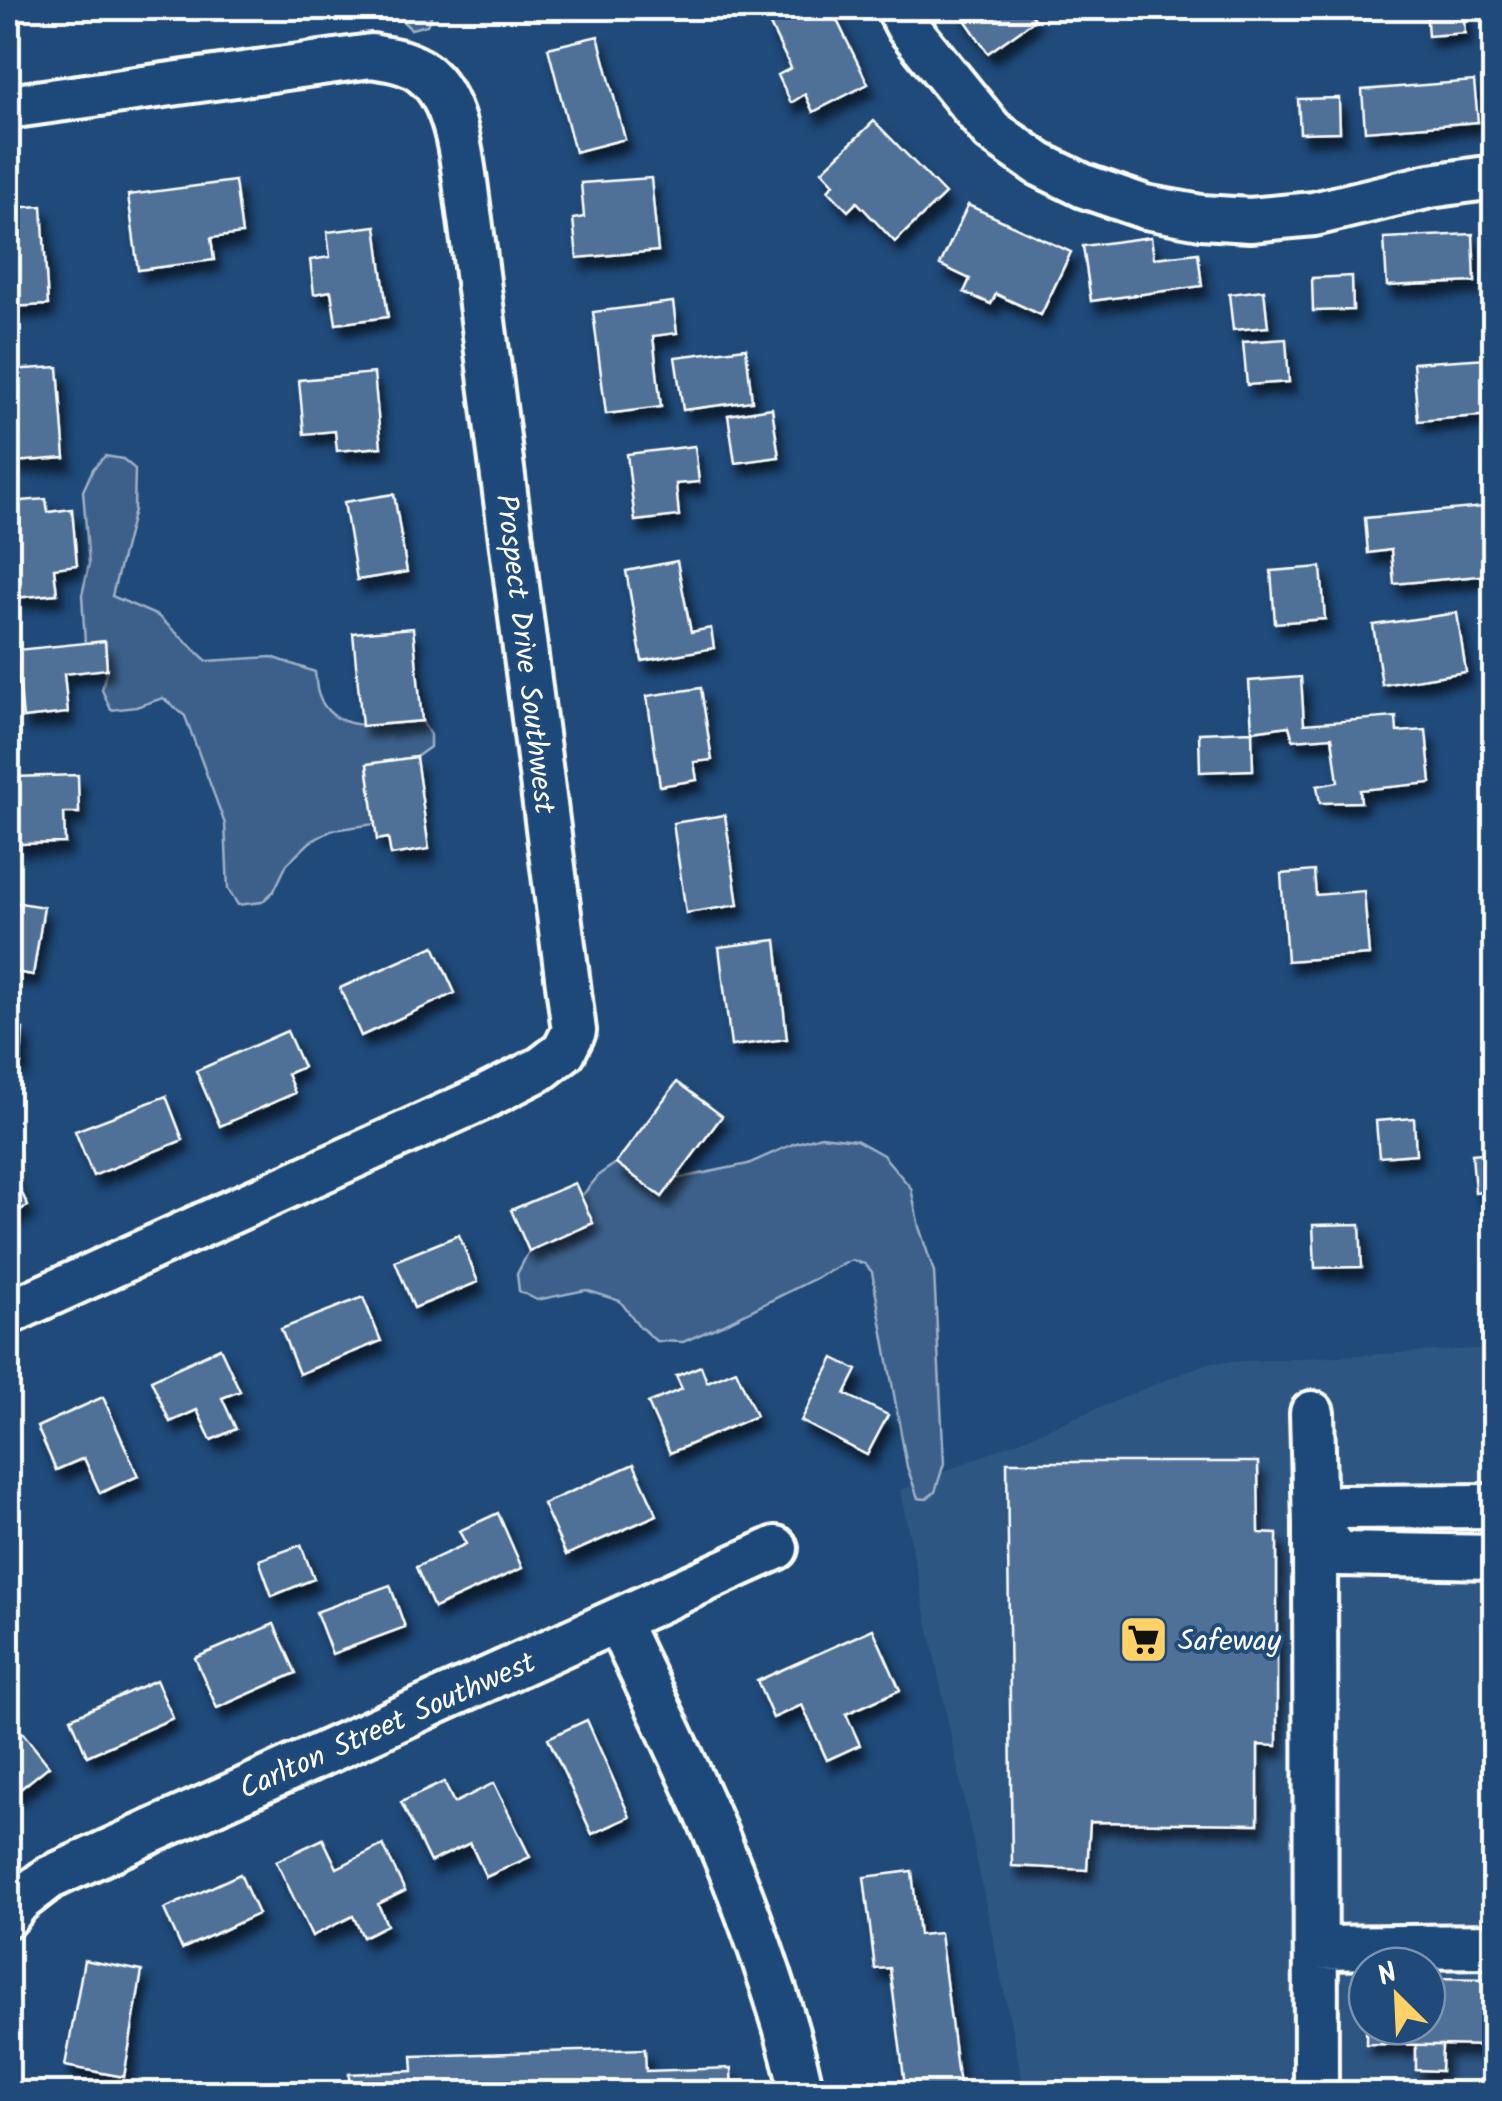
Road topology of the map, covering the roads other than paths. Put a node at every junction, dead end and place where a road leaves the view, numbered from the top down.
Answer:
1 (898, 8) edge
2 (8, 107) edge
3 (1494, 176) edge
4 (8, 1313) edge
5 (1312, 1413) dead end
6 (1494, 1506) edge
7 (1315, 1524) junction
8 (776, 1548) dead end
9 (1494, 1557) edge
10 (617, 1621) junction
11 (8, 1915) edge
12 (1494, 1946) edge
13 (1316, 1948) junction
14 (802, 2094) edge
15 (1316, 2094) edge

1 - 3 street
2 - 4 street, Prospect Drive Southwest
5 - 7 street
6 - 7 street
7 - 9 street
7 - 13 street
8 - 10 street, Carlton Street Southwest
10 - 11 street, Carlton Street Southwest
10 - 14 street
12 - 13 street
13 - 15 street

